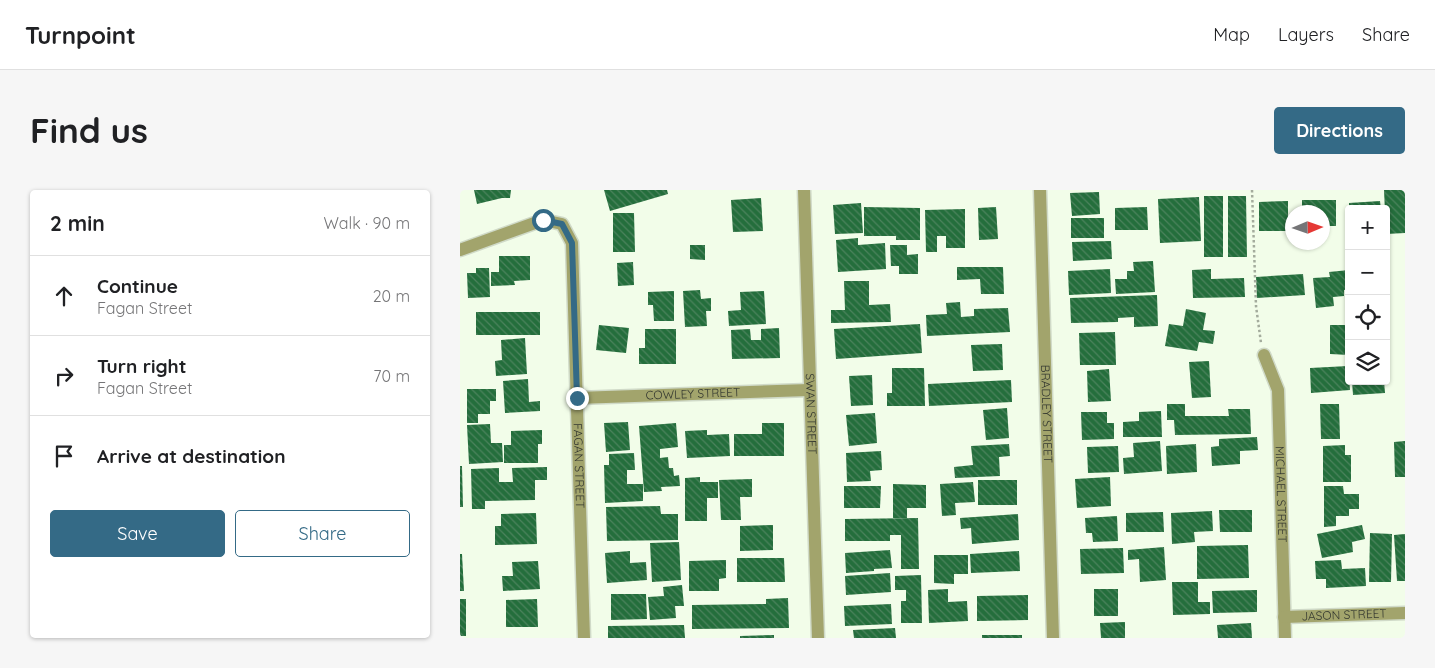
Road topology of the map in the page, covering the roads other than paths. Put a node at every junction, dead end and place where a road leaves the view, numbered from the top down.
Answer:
1 (804, 190) edge
2 (1040, 190) edge
3 (460, 250) edge
4 (1264, 354) road end
5 (809, 390) junction
6 (577, 398) junction
7 (1405, 613) edge
8 (1284, 616) junction
9 (584, 638) edge
10 (818, 638) edge
11 (1053, 638) edge
12 (1285, 638) edge

1 - 5 street, SWAN STREET
2 - 11 street, BRADLEY STREET
3 - 6 street, FAGAN STREET
4 - 8 street, MICHAEL STREET
5 - 6 street, COWLEY STREET
5 - 10 street, SWAN STREET
6 - 9 street, FAGAN STREET
7 - 8 street, JASON STREET
8 - 12 street, MICHAEL STREET

